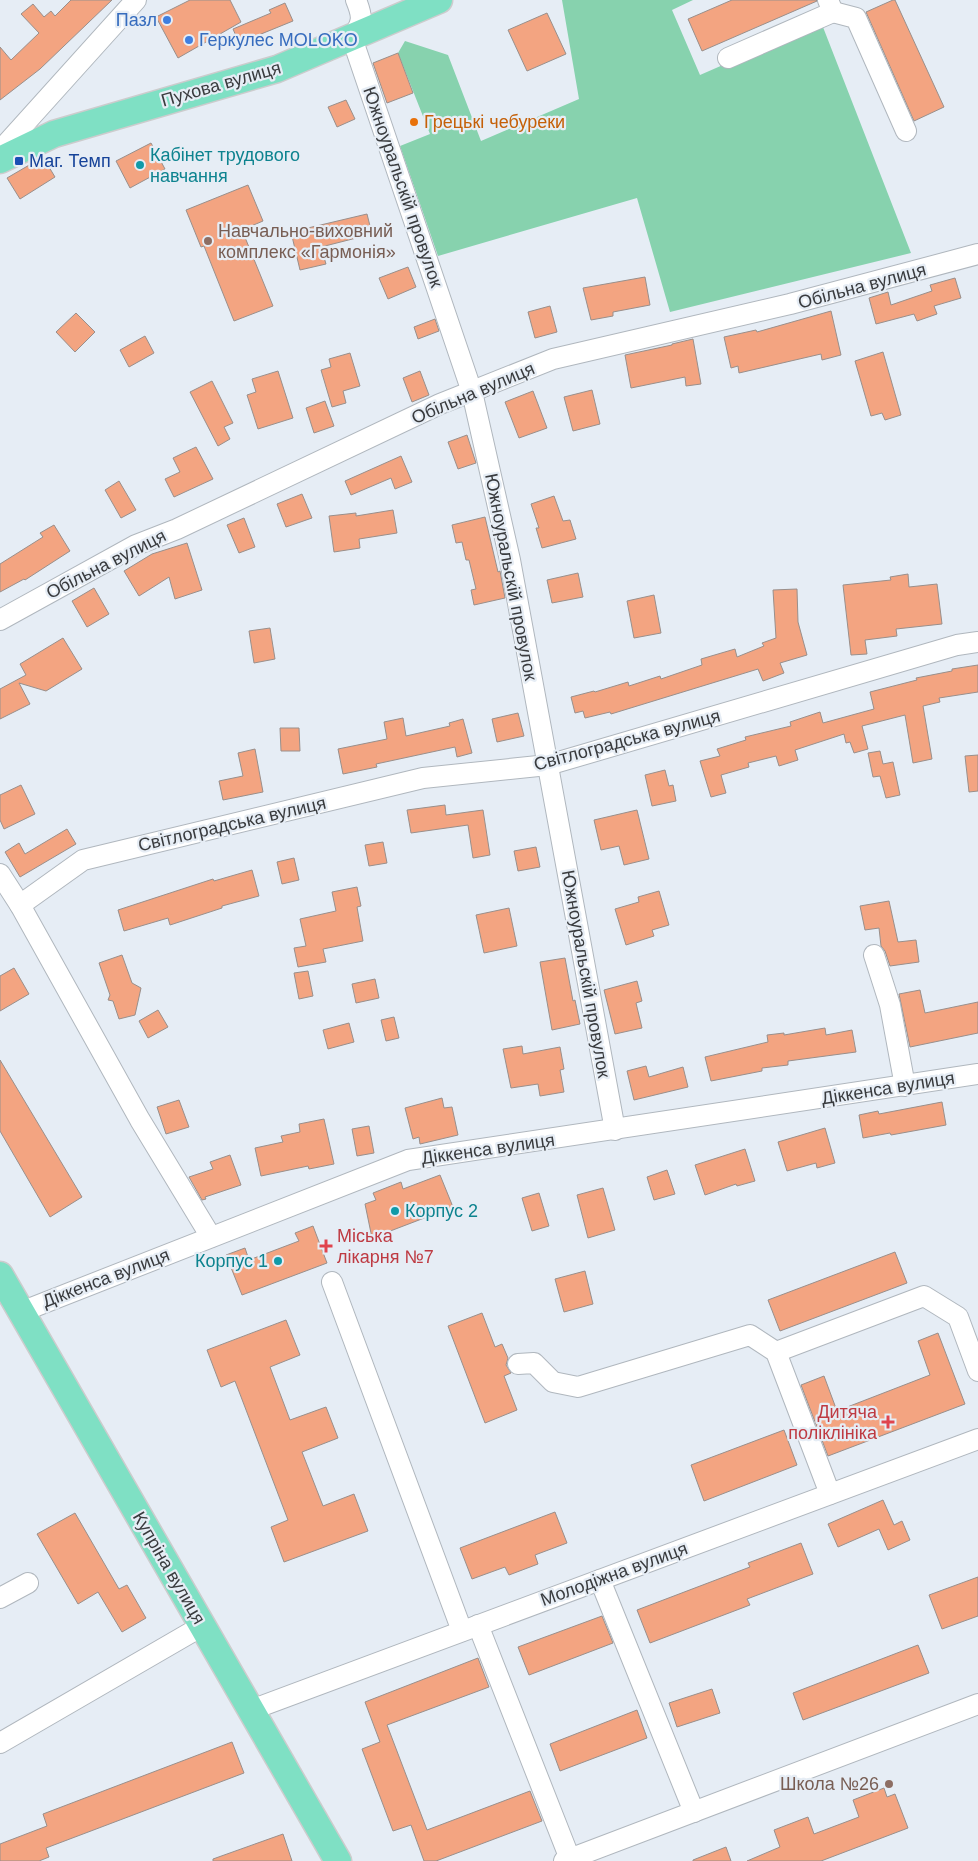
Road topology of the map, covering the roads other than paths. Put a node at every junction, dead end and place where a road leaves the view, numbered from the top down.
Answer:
1 (136, 0) edge
2 (356, 0) edge
3 (439, 0) edge
4 (831, 6) edge
5 (352, 38) junction
6 (728, 58) dead end
7 (906, 131) dead end
8 (0, 151) edge
9 (0, 160) edge
10 (978, 254) edge
11 (472, 392) junction
12 (0, 620) edge
13 (978, 642) edge
14 (548, 765) junction
15 (0, 874) edge
16 (20, 905) junction
17 (874, 955) dead end
18 (978, 1074) edge
19 (905, 1086) junction
20 (615, 1130) junction
21 (211, 1237) junction
22 (0, 1275) edge
23 (332, 1282) dead end
24 (21, 1312) junction
25 (776, 1352) junction
26 (518, 1364) dead end
27 (978, 1371) edge
28 (978, 1440) edge
29 (830, 1494) junction
30 (600, 1580) junction
31 (28, 1582) dead end
32 (0, 1598) edge
33 (202, 1626) junction
34 (470, 1628) junction
35 (978, 1704) edge
36 (251, 1710) junction
37 (0, 1743) edge
38 (694, 1812) junction
39 (567, 1860) edge
40 (338, 1861) edge

1 - 8 street
2 - 5 street
3 - 5 main road, Пухова вулиця
4 - 6 street
4 - 7 street
5 - 9 main road, Пухова вулиця
5 - 11 street, Южноуральскій провулок
10 - 11 street, Обільна вулиця
11 - 12 street, Обільна вулиця
11 - 14 street, Южноуральскій провулок
13 - 14 street, Світлоградська вулиця
14 - 16 street, Світлоградська вулиця
14 - 20 street, Южноуральскій провулок
15 - 16 street
16 - 21 street
17 - 19 street
18 - 19 street, Діккенса вулиця
19 - 20 street, Діккенса вулиця
20 - 21 street, Діккенса вулиця
21 - 24 street, Діккенса вулиця
22 - 24 main road, Купріна вулиця
23 - 34 street
24 - 33 main road, Купріна вулиця
25 - 26 street
25 - 27 street
25 - 29 street
28 - 29 street, Молодіжна вулиця
29 - 30 street, Молодіжна вулиця
30 - 34 street, Молодіжна вулиця
30 - 38 street
31 - 32 street
33 - 36 main road, Купріна вулиця
33 - 37 street
34 - 36 street, Молодіжна вулиця
34 - 39 street
35 - 38 street
36 - 40 main road, Купріна вулиця
38 - 39 street

